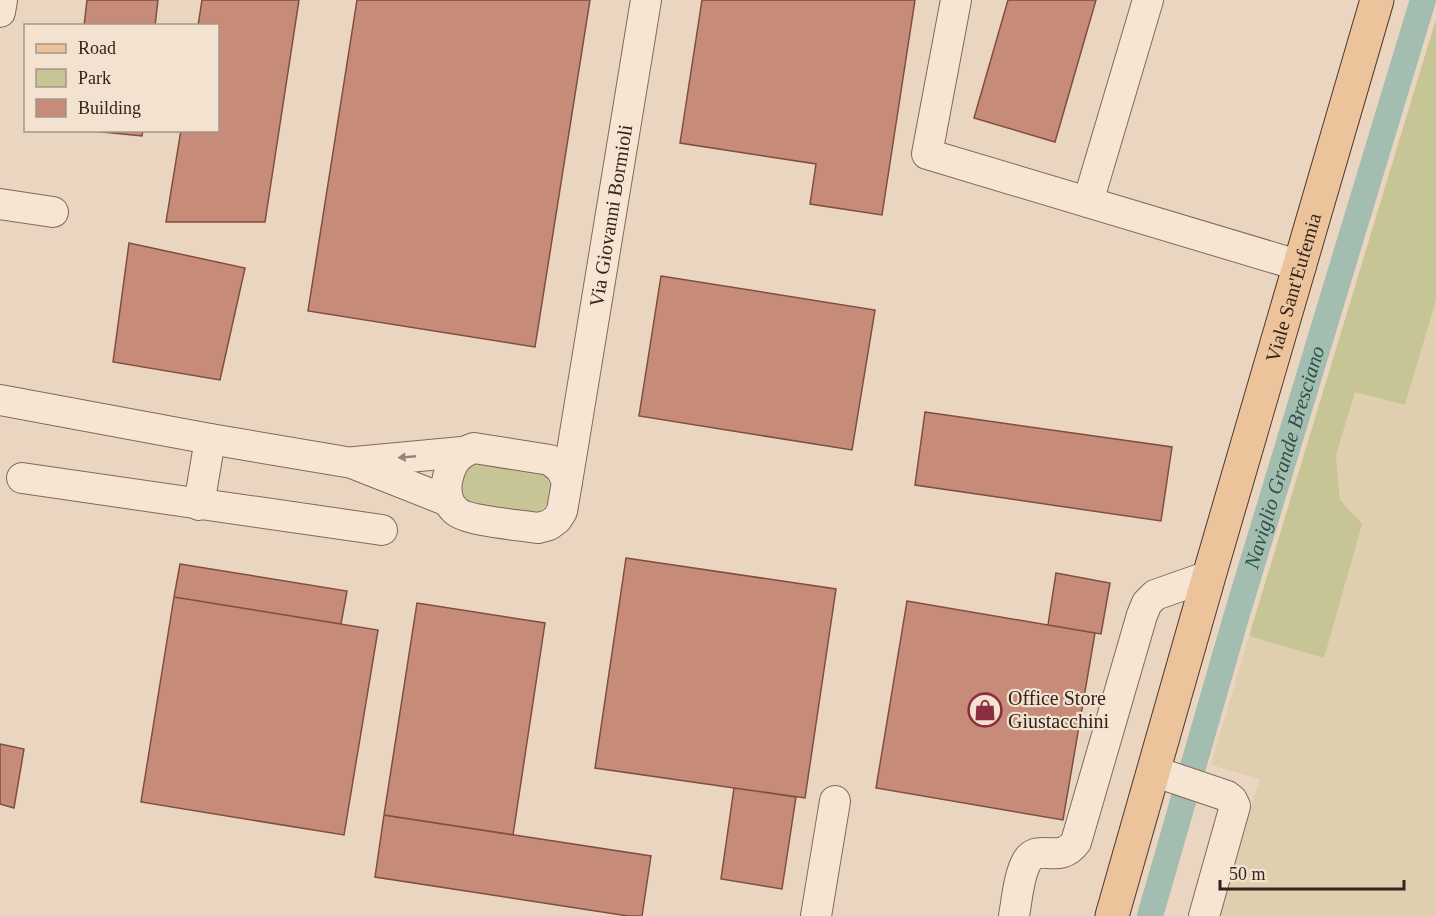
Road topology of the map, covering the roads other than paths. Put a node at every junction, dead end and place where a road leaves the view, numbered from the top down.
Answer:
1 (2, 0) edge
2 (646, 0) edge
3 (956, 0) edge
4 (1148, 0) edge
5 (1377, 0) edge
6 (0, 12) edge
7 (1088, 202) junction
8 (0, 204) edge
9 (53, 212) dead end
10 (1301, 266) junction
11 (0, 400) edge
12 (210, 439) junction
13 (462, 452) junction
14 (352, 463) junction
15 (558, 471) junction
16 (22, 478) dead end
17 (448, 501) junction
18 (199, 505) junction
19 (382, 530) dead end
20 (1209, 576) junction
21 (1165, 776) junction
22 (835, 801) dead end
23 (816, 916) edge
24 (1014, 916) edge
25 (1112, 916) edge
26 (1204, 916) edge

1 - 6 street
2 - 15 street, Via Giovanni Bormioli
3 - 7 street
4 - 7 street
5 - 10 main road, Viale Sant'Eufemia
7 - 10 street
8 - 9 street
10 - 20 main road, Viale Sant'Eufemia
11 - 12 street
12 - 14 street
12 - 18 street
13 -> 14 street
13 - 15 street
13 - 17 street
14 - 17 street
15 - 17 street
16 - 18 street
18 - 19 street
20 - 21 main road, Viale Sant'Eufemia
20 - 24 street
21 - 25 main road, Viale Sant'Eufemia
21 - 26 street
22 - 23 street

